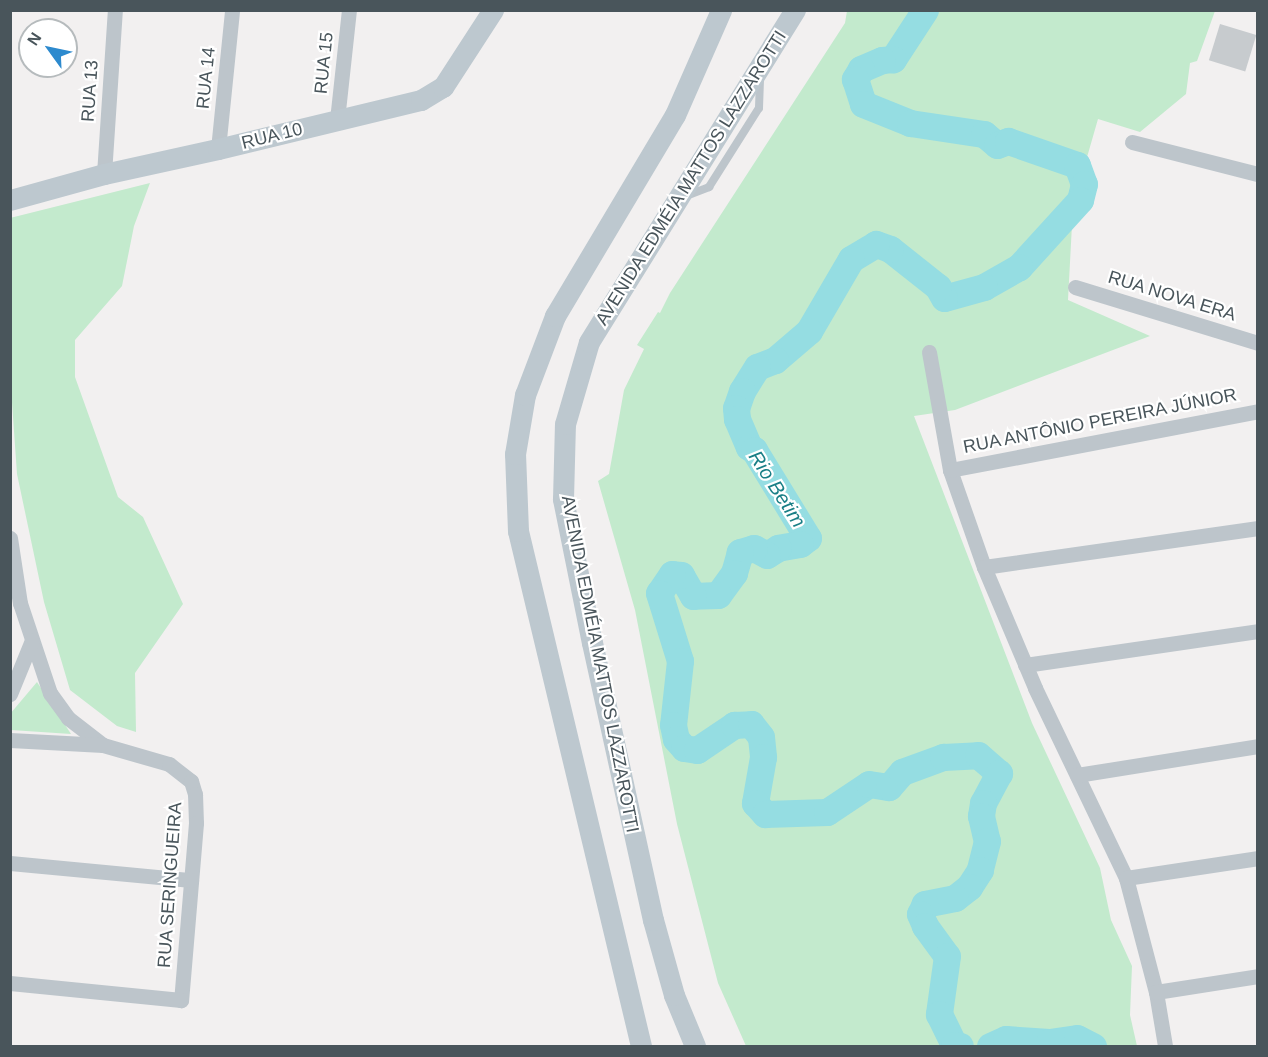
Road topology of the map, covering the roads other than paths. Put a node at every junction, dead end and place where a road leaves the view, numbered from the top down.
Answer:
1 (115, 10) edge
2 (232, 10) edge
3 (349, 10) edge
4 (493, 10) edge
5 (722, 10) edge
6 (795, 10) edge
7 (337, 120) junction
8 (1132, 141) dead end
9 (218, 149) junction
10 (104, 174) junction
11 (1257, 174) edge
12 (10, 200) edge
13 (1075, 287) dead end
14 (1257, 344) edge
15 (929, 352) dead end
16 (1257, 411) edge
17 (950, 470) junction
18 (1257, 528) edge
19 (10, 538) edge
20 (984, 567) junction
21 (15, 603) edge
22 (1257, 631) edge
23 (32, 640) junction
24 (1025, 665) junction
25 (10, 694) edge
26 (10, 740) edge
27 (103, 745) junction
28 (1257, 746) edge
29 (1077, 775) junction
30 (1257, 858) edge
31 (10, 863) edge
32 (1126, 878) junction
33 (191, 880) junction
34 (1257, 976) edge
35 (10, 983) edge
36 (1156, 992) junction
37 (641, 1047) edge
38 (695, 1047) edge
39 (1165, 1047) edge

1 - 10 street, RUA 13
2 - 9 street, RUA 14
3 - 7 street, RUA 15
4 - 7 main road, RUA 10
5 - 37 main road
6 - 38 main road, AVENIDA EDMÉIA MATTOS LAZZAROTTI
7 - 9 main road, RUA 10
8 - 11 street
9 - 10 main road, RUA 10
10 - 12 main road, RUA 10
13 - 14 street, RUA NOVA ERA
15 - 17 street
16 - 17 street, RUA ANTÔNIO PEREIRA JÚNIOR
17 - 20 street
18 - 20 street
19 - 21 street, RUA SERINGUEIRA
20 - 24 street
21 - 23 street, RUA SERINGUEIRA
22 - 24 street
23 - 25 street
23 - 27 street, RUA SERINGUEIRA
24 - 29 street
26 - 27 street
27 - 33 street, RUA SERINGUEIRA
28 - 29 street
29 - 32 street
30 - 32 street
31 - 33 street
32 - 36 street
33 - 35 street, RUA SERINGUEIRA
34 - 36 street
36 - 39 street

